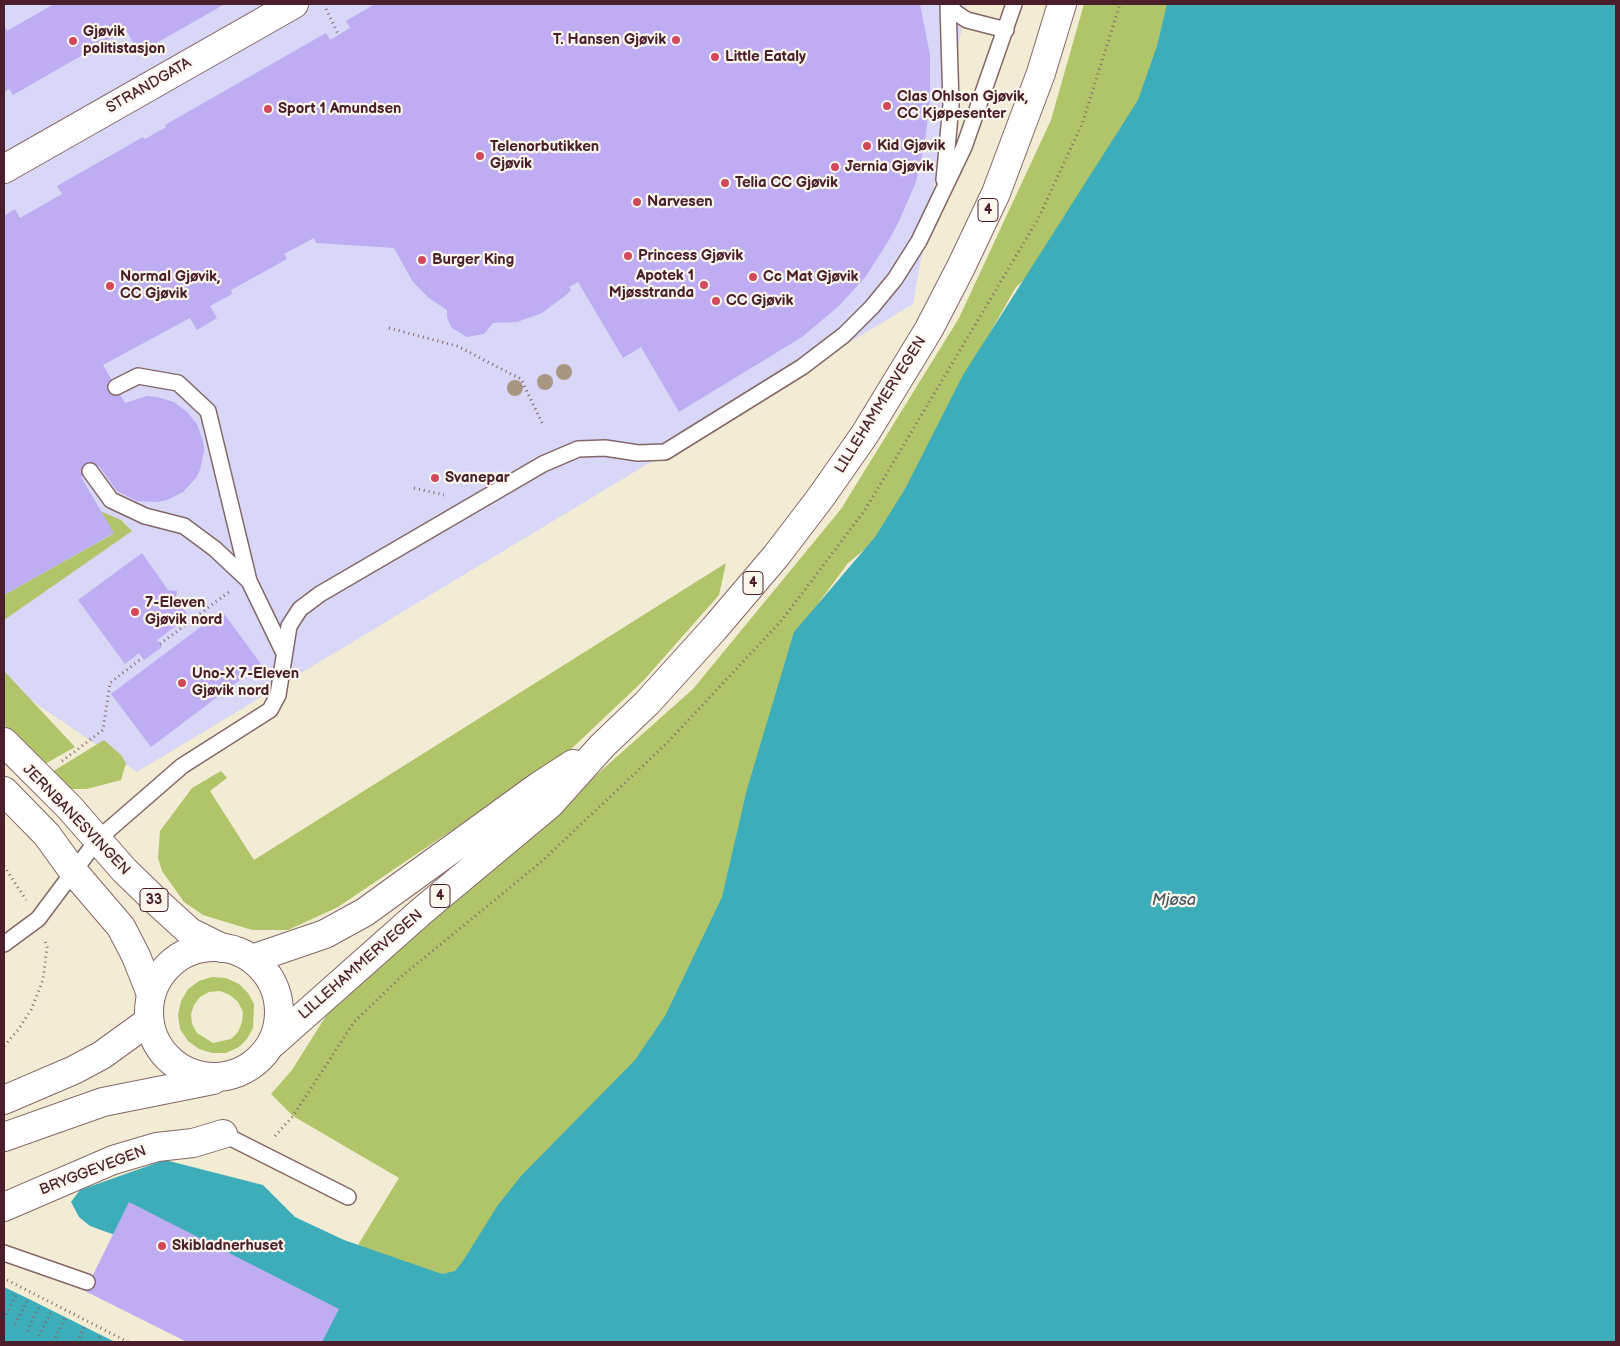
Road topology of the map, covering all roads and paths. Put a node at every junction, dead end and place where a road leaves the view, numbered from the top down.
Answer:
1 (949, 4) edge
2 (1014, 4) edge
3 (1062, 4) edge
4 (289, 5) edge
5 (326, 9) dead end
6 (1006, 30) junction
7 (338, 34) dead end
8 (6, 164) edge
9 (944, 189) junction
10 (389, 328) dead end
11 (116, 387) dead end
12 (543, 424) dead end
13 (90, 471) dead end
14 (414, 488) dead end
15 (449, 497) dead end
16 (249, 581) junction
17 (232, 590) dead end
18 (160, 644) dead end
19 (283, 651) junction
20 (142, 658) dead end
21 (4, 742) edge
22 (602, 746) junction
23 (54, 766) dead end
24 (4, 791) edge
25 (98, 839) junction
26 (4, 866) edge
27 (73, 871) junction
28 (38, 919) junction
29 (4, 944) edge
30 (222, 948) junction
31 (252, 959) junction
32 (151, 994) junction
33 (149, 1021) junction
34 (273, 1042) junction
35 (4, 1046) edge
36 (224, 1078) junction
37 (4, 1100) edge
38 (223, 1134) joint
39 (4, 1137) edge
40 (348, 1197) dead end
41 (4, 1207) edge
42 (4, 1253) edge
43 (4, 1278) edge
44 (86, 1282) dead end
45 (17, 1292) dead end
46 (29, 1298) dead end
47 (40, 1304) dead end
48 (52, 1310) dead end
49 (66, 1316) dead end
50 (4, 1319) edge
51 (16, 1324) dead end
52 (85, 1326) dead end
53 (27, 1331) dead end
54 (102, 1334) dead end
55 (40, 1336) dead end
56 (53, 1342) edge
57 (76, 1342) edge
58 (97, 1342) edge
59 (128, 1342) edge

1 - 6 lane
1 - 9 lane
2 - 6 lane
3 - 22 main road, LILLEHAMMERVEGEN / 4
4 - 8 main road, STRANDGATA
5 - 7 path
6 - 9 lane
9 - 19 lane
10 - 12 path
11 - 16 lane
13 - 16 lane
14 - 15 path
16 - 19 lane
17 - 18 path
19 - 25 lane
20 - 23 path
21 - 25 main road, JERNBANESVINGEN / 33
22 - 31 main road, LILLEHAMMERVEGEN / 4
22 - 34 main road, LILLEHAMMERVEGEN / 4
24 - 27 main road
25 - 27 lane
25 - 30 main road, JERNBANESVINGEN / 33
26 - 28 path
27 - 28 lane
27 - 32 main road
28 - 29 lane
28 - 35 path
30 - 31 main road, 4
30 - 32 main road, 4
31 - 34 main road, 4
32 - 33 main road, 4
33 - 36 main road, 4
33 - 37 main road
34 - 36 main road, 4
36 - 39 main road, 4
38 - 40 lane, BRYGGEVEGEN
38 - 41 main road, BRYGGEVEGEN
42 - 44 lane
43 - 59 path
45 - 50 path
46 - 51 path
47 - 53 path
48 - 55 path
49 - 56 path
52 - 57 path
54 - 58 path

